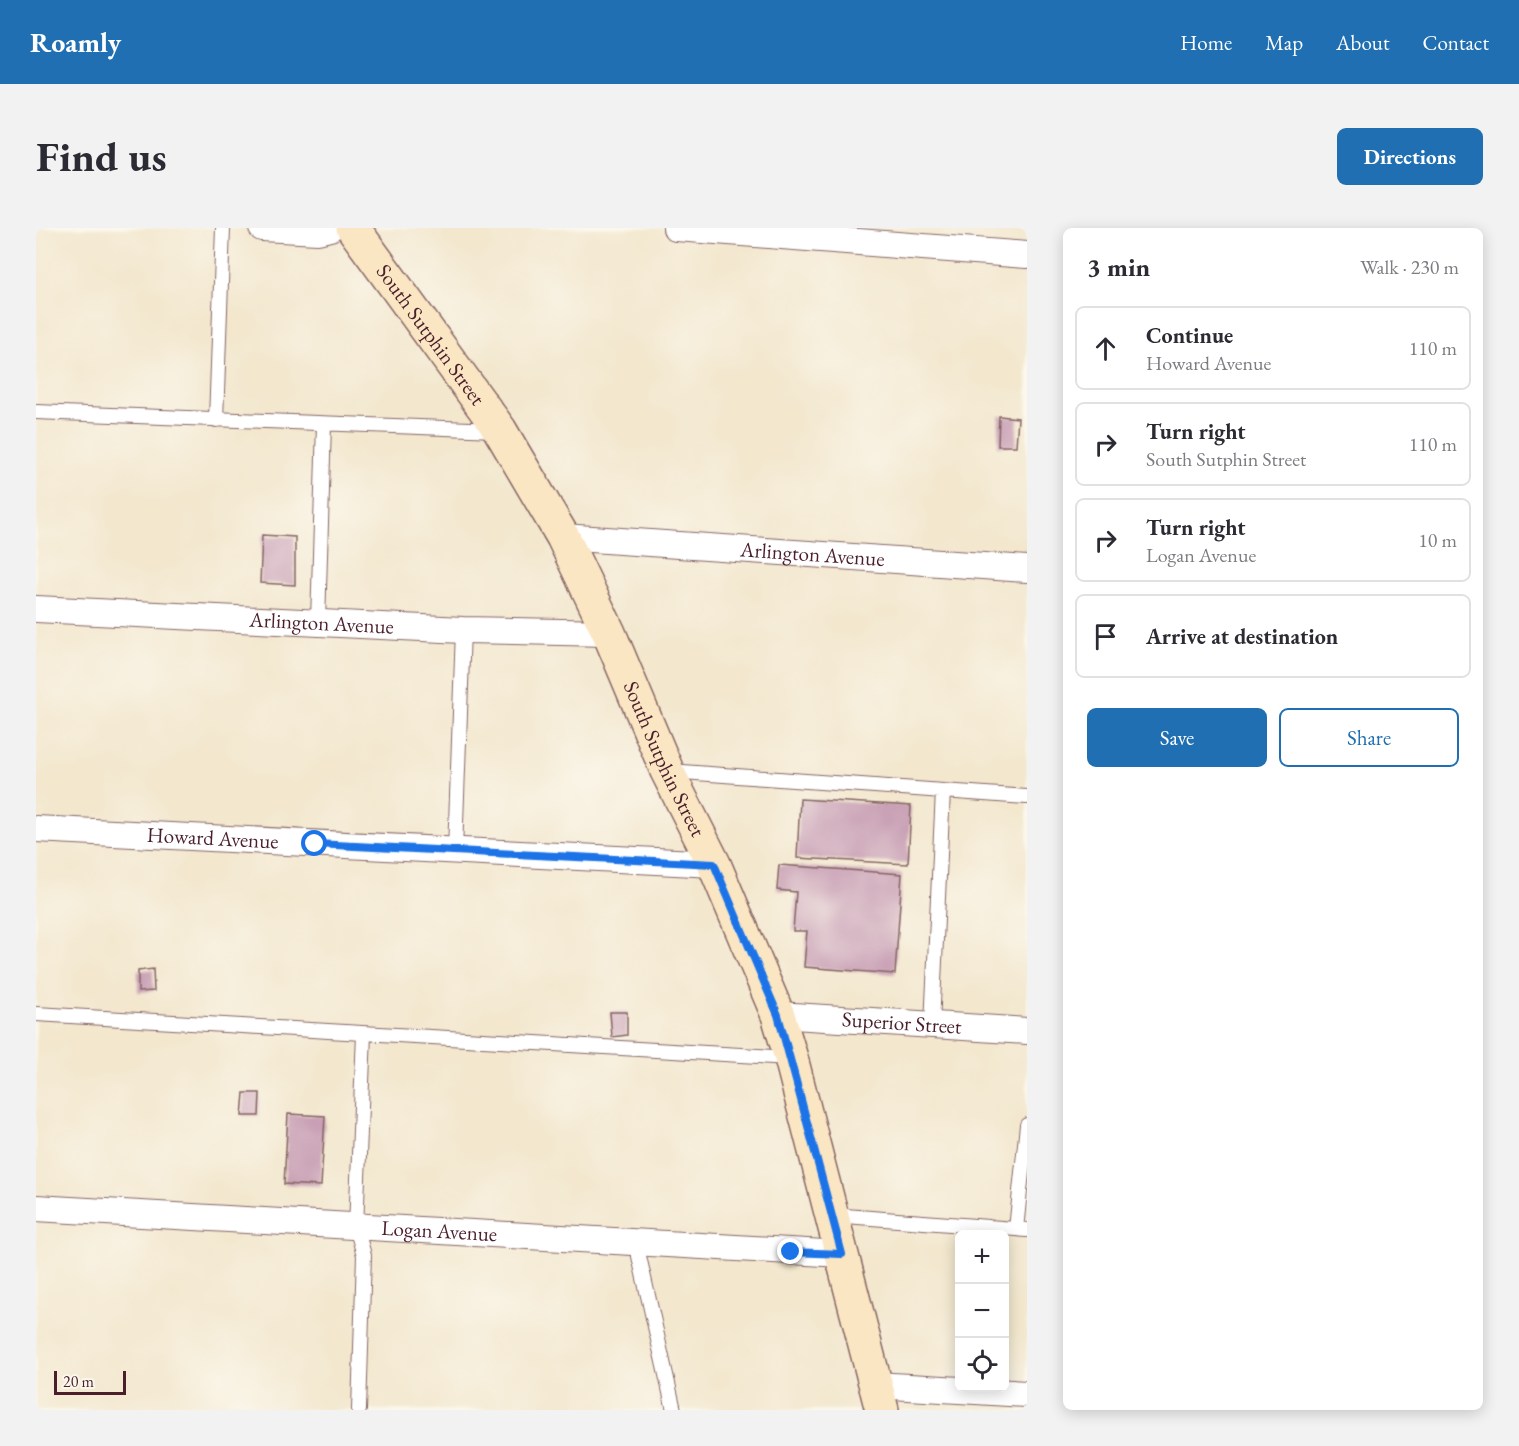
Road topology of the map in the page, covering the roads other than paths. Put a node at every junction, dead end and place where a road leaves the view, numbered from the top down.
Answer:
1 (223, 228) edge
2 (262, 228) edge
3 (330, 228) edge
4 (353, 228) edge
5 (676, 228) edge
6 (1027, 255) edge
7 (36, 412) edge
8 (216, 420) junction
9 (324, 424) junction
10 (500, 430) junction
11 (563, 537) junction
12 (1027, 569) edge
13 (36, 609) edge
14 (318, 622) junction
15 (463, 630) junction
16 (609, 633) junction
17 (667, 771) junction
18 (943, 791) junction
19 (1027, 797) edge
20 (36, 829) edge
21 (455, 851) junction
22 (714, 864) junction
23 (36, 1014) edge
24 (778, 1015) junction
25 (932, 1025) junction
26 (1027, 1030) edge
27 (364, 1034) junction
28 (790, 1058) junction
29 (1027, 1125) edge
30 (36, 1208) edge
31 (832, 1215) junction
32 (356, 1227) junction
33 (1022, 1229) edge
34 (636, 1242) junction
35 (842, 1254) junction
36 (1027, 1394) edge
37 (878, 1397) edge
38 (359, 1410) edge
39 (674, 1410) edge

1 - 8 lane
2 - 3 street
4 - 10 street, South Sutphin Street
5 - 6 street
7 - 8 lane
8 - 9 lane
9 - 10 lane
9 - 14 lane
10 - 11 street, South Sutphin Street
11 - 12 street, Arlington Avenue
11 - 16 street, South Sutphin Street
13 - 14 street, Arlington Avenue
14 - 15 street, Arlington Avenue
15 - 16 street, Arlington Avenue
15 - 21 lane
16 - 17 street, South Sutphin Street
17 - 18 lane
17 - 22 street, South Sutphin Street
18 - 19 lane
18 - 25 lane
20 - 21 street, Howard Avenue
21 - 22 street, Howard Avenue
22 - 24 street, South Sutphin Street
23 - 27 lane
24 - 25 street, Superior Street
24 - 28 street, South Sutphin Street
25 - 26 street, Superior Street
27 - 28 lane
27 - 32 lane
28 - 31 street, South Sutphin Street
29 - 33 lane
30 - 32 street, Logan Avenue
31 - 33 lane
31 - 35 street, South Sutphin Street
32 - 34 street, Logan Avenue
32 - 38 lane
34 - 35 street, Logan Avenue
34 - 39 lane
35 - 37 street, South Sutphin Street
36 - 37 street

